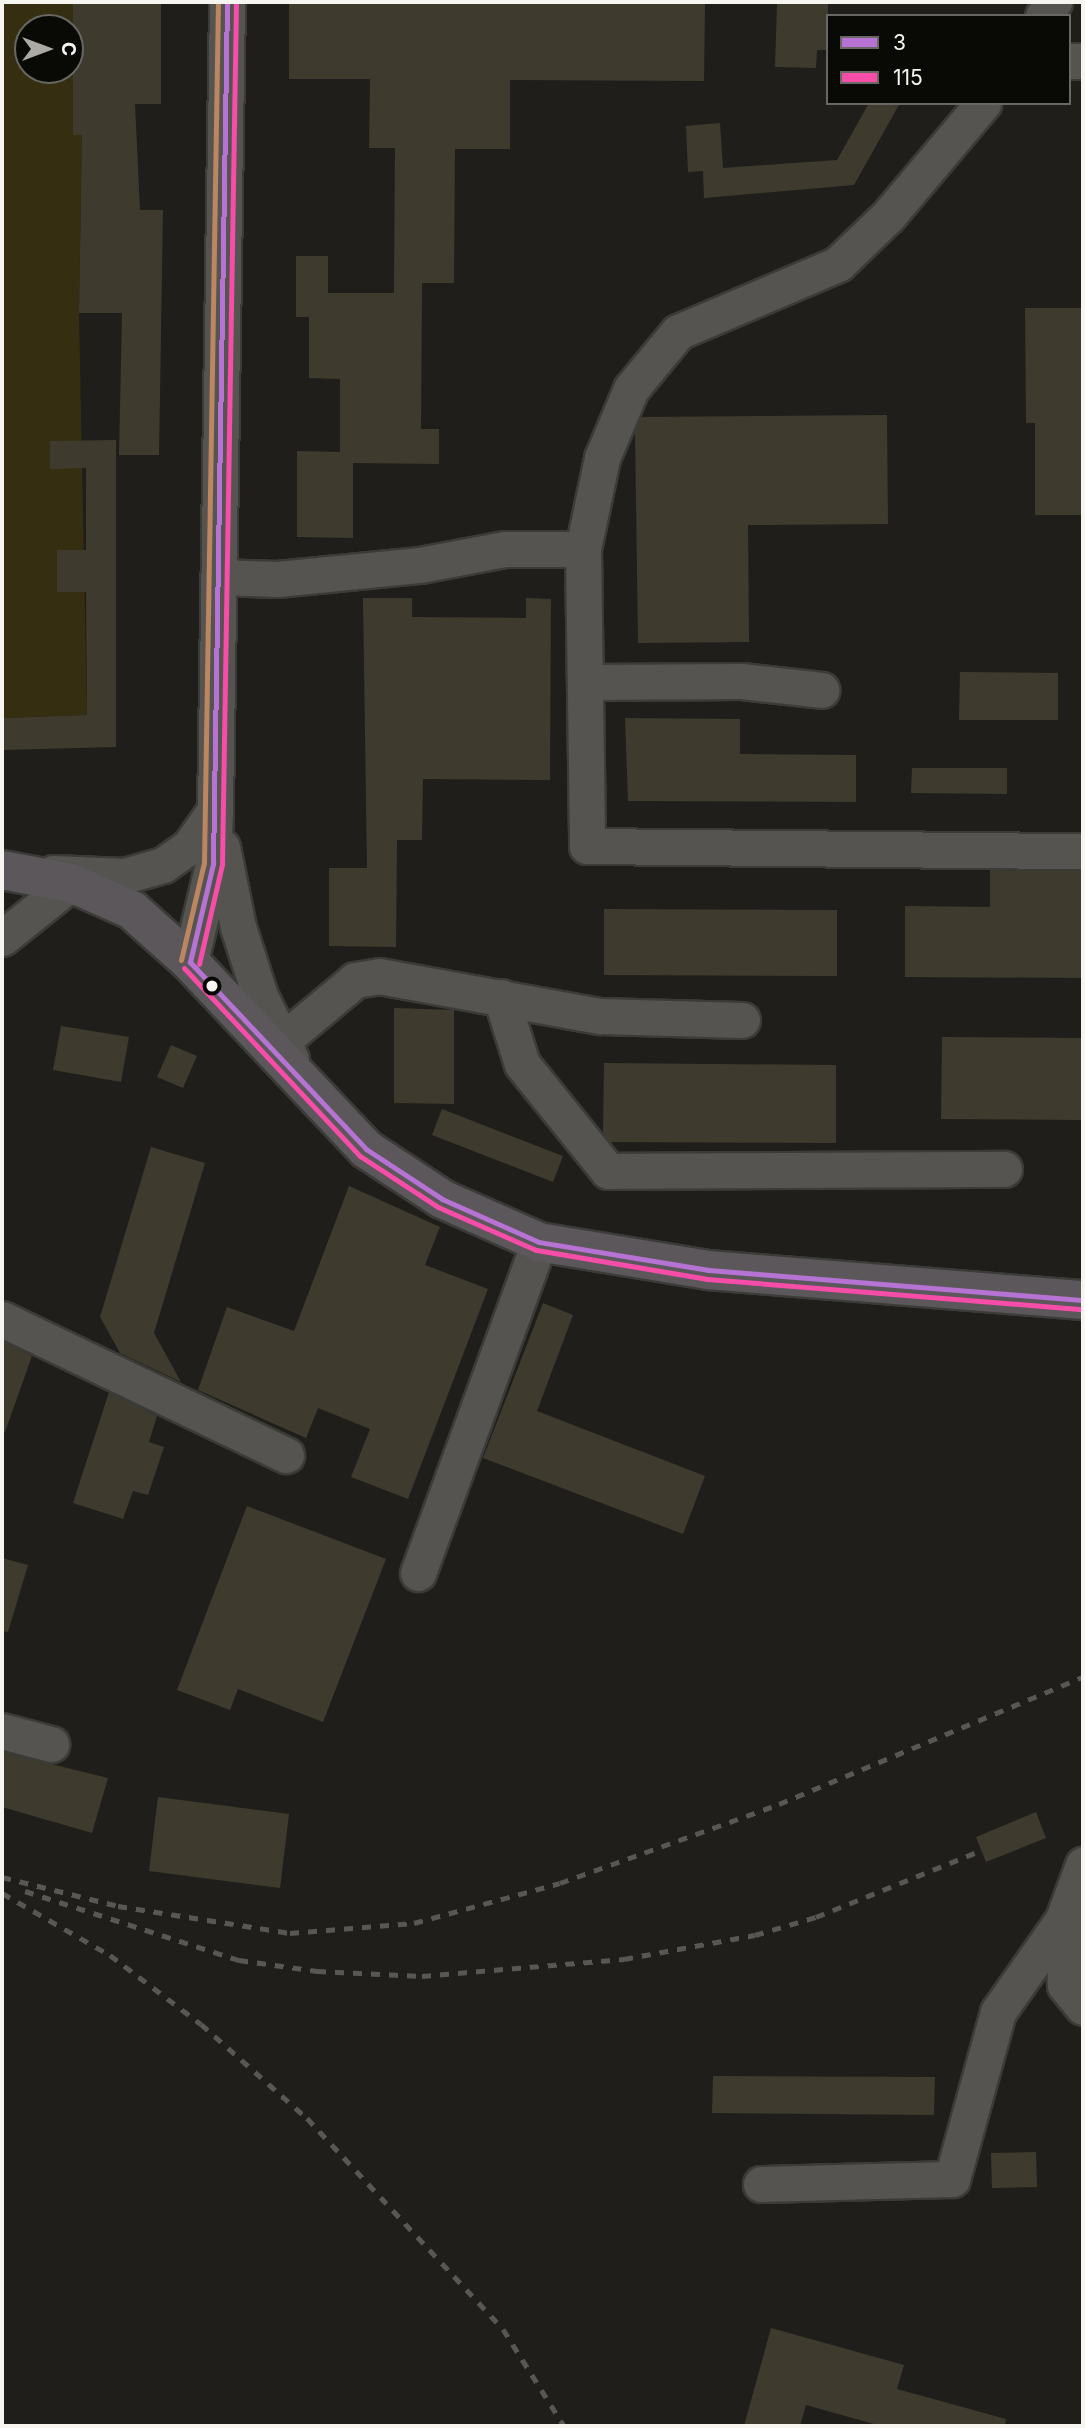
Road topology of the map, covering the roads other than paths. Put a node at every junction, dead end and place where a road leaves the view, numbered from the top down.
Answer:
1 (227, 2) edge
2 (981, 105) edge
3 (583, 550) junction
4 (218, 577) junction
5 (585, 681) junction
6 (822, 690) dead end
7 (215, 810) junction
8 (1083, 851) edge
9 (8, 870) edge
10 (71, 883) junction
11 (2, 938) edge
12 (190, 962) junction
13 (501, 998) junction
14 (741, 1020) dead end
15 (282, 1041) junction
16 (306, 1091) junction
17 (1004, 1169) dead end
18 (539, 1242) junction
19 (1083, 1300) edge
20 (2, 1320) edge
21 (286, 1455) dead end
22 (418, 1573) dead end
23 (2, 1731) edge
24 (51, 1744) dead end
25 (1083, 1865) edge
26 (1063, 1919) junction
27 (1083, 2007) edge
28 (761, 2184) dead end

1 - 4 street
2 - 3 street
3 - 4 street
3 - 5 street
4 - 7 street
5 - 6 street
5 - 8 street
7 - 9 street
7 - 12 street
7 - 15 street
9 - 10 main road
10 - 11 street
10 - 12 main road
12 - 16 main road
13 - 14 street
13 - 15 street
13 - 17 street
15 - 16 street
16 - 18 main road
18 - 19 main road
18 - 22 street
20 - 21 street
23 - 24 street
25 - 26 street
26 - 27 street
26 - 28 street

